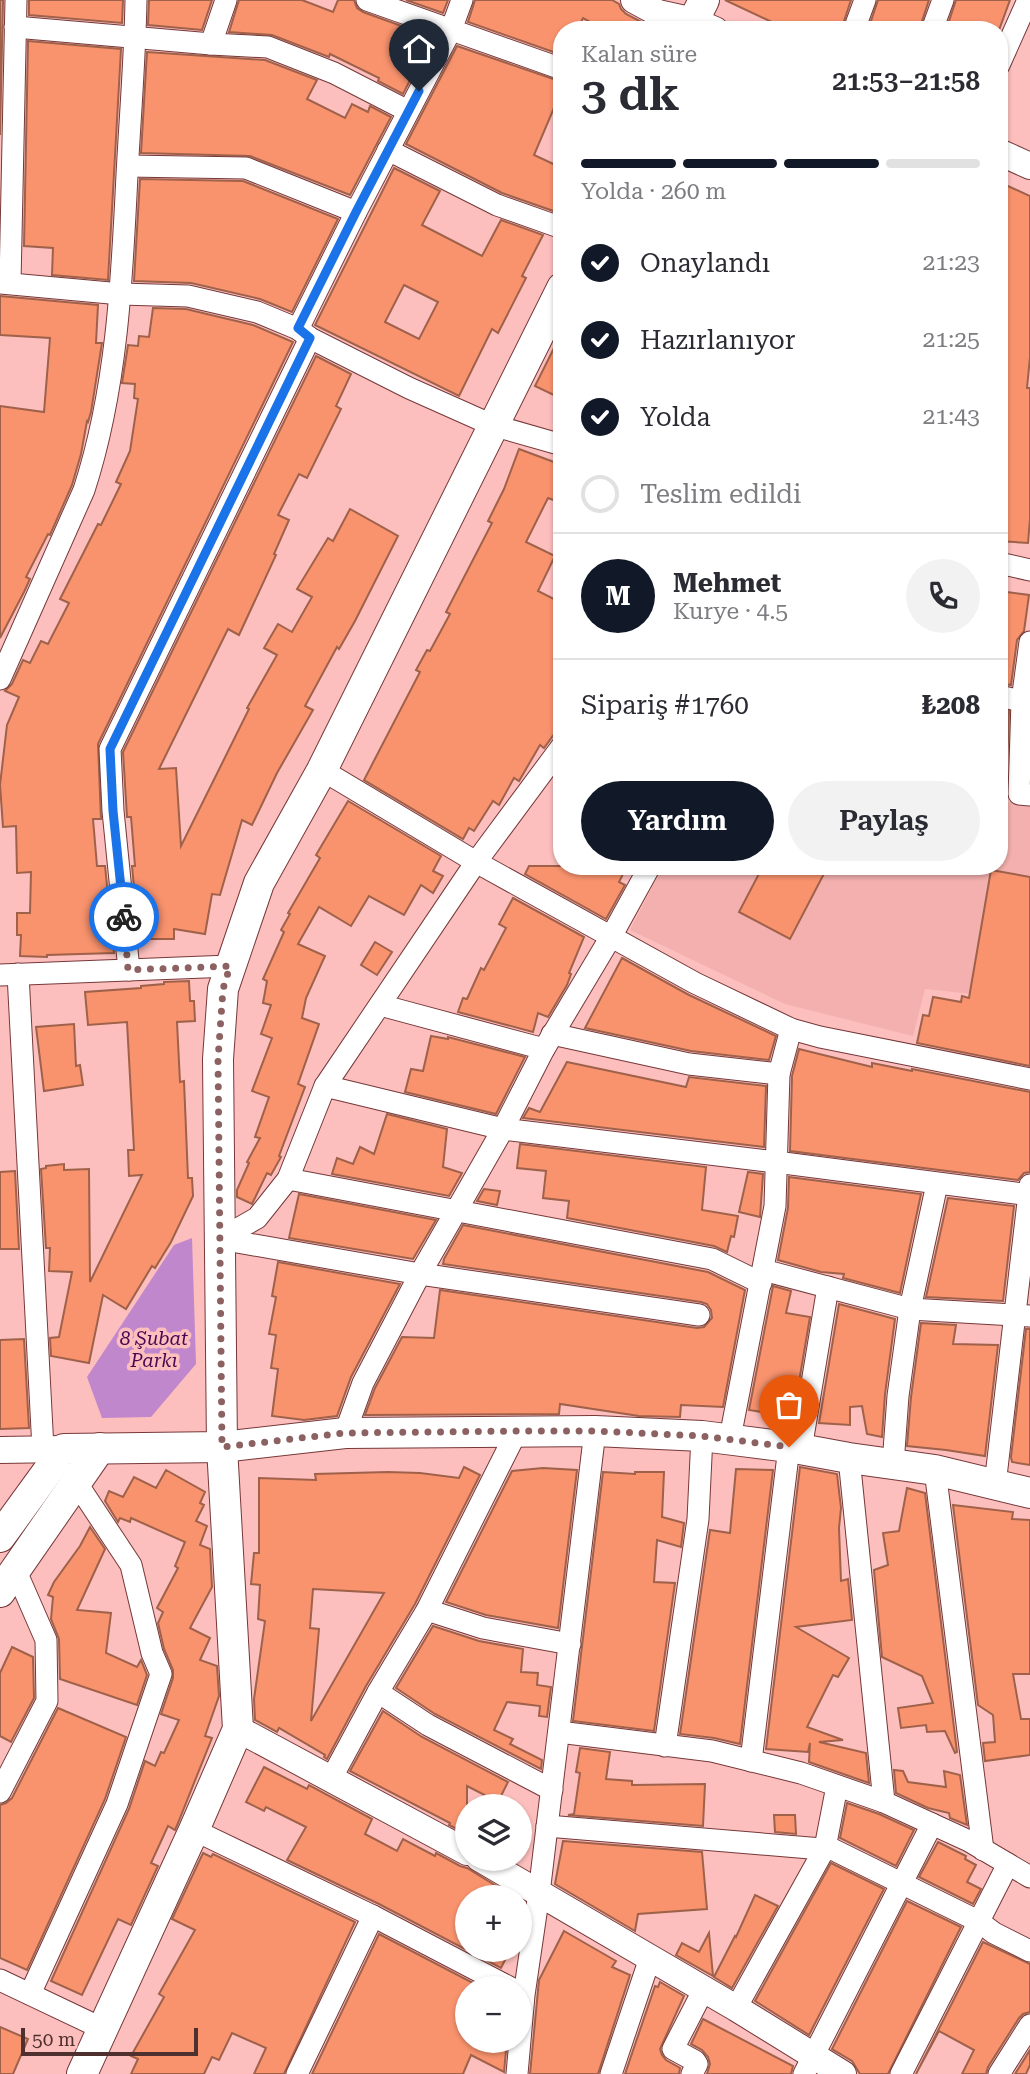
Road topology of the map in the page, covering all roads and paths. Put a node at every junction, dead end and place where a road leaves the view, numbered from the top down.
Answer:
1 (16, 0) edge
2 (136, 0) edge
3 (226, 0) edge
4 (367, 0) edge
5 (461, 0) edge
6 (634, 0) edge
7 (865, 0) edge
8 (943, 0) edge
9 (1028, 0) edge
10 (700, 20) edge
11 (857, 21) edge
12 (935, 21) edge
13 (15, 27) junction
14 (451, 30) junction
15 (135, 36) junction
16 (211, 44) junction
17 (1008, 45) edge
18 (553, 66) edge
19 (408, 111) junction
20 (388, 150) junction
21 (1008, 154) edge
22 (1028, 159) edge
23 (128, 166) junction
24 (356, 212) junction
25 (553, 225) edge
26 (5, 283) edge
27 (121, 294) junction
28 (553, 306) edge
29 (304, 333) junction
30 (492, 425) junction
31 (553, 442) edge
32 (1008, 565) edge
33 (1030, 570) edge
34 (1030, 642) edge
35 (0, 679) edge
36 (1008, 698) edge
37 (1022, 701) junction
38 (553, 758) edge
39 (321, 770) junction
40 (1030, 795) edge
41 (476, 862) junction
42 (645, 875) edge
43 (612, 935) junction
44 (230, 966) junction
45 (128, 970) junction
46 (5, 972) edge
47 (380, 1006) junction
48 (791, 1029) junction
49 (548, 1041) junction
50 (779, 1074) junction
51 (1030, 1079) edge
52 (325, 1086) junction
53 (503, 1129) junction
54 (776, 1162) junction
55 (288, 1179) junction
56 (937, 1184) junction
57 (1030, 1192) edge
58 (455, 1211) junction
59 (220, 1239) junction
60 (420, 1274) junction
61 (762, 1277) junction
62 (828, 1287) junction
63 (910, 1309) junction
64 (699, 1315) dead end
65 (1023, 1315) edge
66 (517, 1431) junction
67 (595, 1431) junction
68 (345, 1433) junction
69 (716, 1437) junction
70 (222, 1447) junction
71 (100, 1448) junction
72 (795, 1448) junction
73 (53, 1449) junction
74 (0, 1450) edge
75 (849, 1458) junction
76 (893, 1464) junction
77 (935, 1470) junction
78 (76, 1482) junction
79 (995, 1485) junction
80 (1030, 1493) edge
81 (0, 1537) edge
82 (8, 1581) edge
83 (426, 1610) junction
84 (570, 1644) junction
85 (378, 1692) junction
86 (238, 1730) junction
87 (559, 1732) junction
88 (665, 1746) junction
89 (751, 1761) junction
90 (331, 1779) junction
91 (837, 1786) junction
92 (552, 1790) junction
93 (0, 1792) edge
94 (884, 1802) junction
95 (932, 1824) junction
96 (547, 1826) junction
97 (194, 1830) junction
98 (455, 1846) edge
99 (825, 1848) junction
100 (983, 1850) junction
101 (1008, 1864) junction
102 (501, 1871) edge
103 (1030, 1877) edge
104 (901, 1883) junction
105 (539, 1894) junction
106 (373, 1916) junction
107 (978, 1921) junction
108 (1030, 1951) edge
109 (650, 1958) junction
110 (487, 1976) edge
111 (521, 1976) edge
112 (0, 1980) edge
113 (704, 1989) junction
114 (30, 1993) junction
115 (737, 2008) junction
116 (1030, 2025) edge
117 (103, 2029) junction
118 (517, 2053) edge
119 (809, 2065) edge
120 (82, 2074) edge
121 (297, 2074) edge
122 (517, 2074) edge
123 (611, 2074) edge
124 (692, 2074) edge
125 (843, 2074) edge
126 (901, 2074) edge
127 (999, 2074) edge

1 - 13 street
2 - 15 street
3 - 16 street
4 - 14 street
5 - 14 street
6 - 10 street
7 - 11 street
8 - 12 street
9 - 17 street
13 - 15 street
13 - 26 street
14 - 18 street
14 - 19 street
15 - 16 street
15 - 23 street
16 - 19 street
19 - 20 street
20 - 24 street
20 - 25 street
21 - 22 street
23 - 24 street
23 - 27 street
24 - 29 street
26 - 27 street
27 - 29 street
27 - 35 street
28 - 30 main road
29 - 30 street
29 - 45 street
30 - 31 street
30 - 39 main road
32 - 33 street
34 - 37 street
36 - 37 street
37 - 40 street
38 - 41 street
39 - 41 street
39 - 44 main road
41 - 43 street
41 - 47 street
42 - 43 street
43 - 48 street
43 - 49 street
44 - 45 street
44 - 59 main road
45 - 46 street
46 - 73 street
47 - 49 street
47 - 52 street
48 - 50 street
48 - 51 street
49 - 50 street
49 - 53 street
50 - 54 street
52 - 53 street
52 - 55 street
53 - 54 street
53 - 58 street
54 - 56 street
54 - 61 street
55 - 58 street
55 - 59 street
56 - 57 street
56 - 63 street
57 - 65 street
58 - 60 street
58 - 61 street
59 - 60 street
59 - 70 main road
60 - 64 street
60 - 68 street
61 - 62 street
61 - 69 street
62 - 63 street
62 - 72 street
63 - 65 street
63 - 76 street
65 - 79 street
66 - 67 main road
66 - 68 main road
66 - 83 street
67 - 69 main road
67 - 84 street
68 - 70 main road
69 - 72 main road
69 - 88 street
70 - 71 main road
70 - 86 main road
71 - 73 main road
71 - 78 main road
72 - 75 main road
72 - 89 street
73 - 74 street
73 - 81 main road
75 - 76 main road
75 - 94 street
76 - 77 main road
77 - 79 main road
77 - 100 street
78 - 82 main road
78 - 114 street
79 - 80 main road
82 - 93 street
83 - 84 street
83 - 85 street
84 - 87 street
85 - 90 street
85 - 92 street
86 - 90 street
86 - 97 main road
87 - 88 street
87 - 92 street
88 - 89 street
89 - 91 street
90 - 98 street
91 - 94 street
91 - 99 street
92 - 96 street
94 - 95 street
95 - 100 street
95 - 104 street
96 - 99 street
96 - 105 street
97 - 106 street
97 - 117 main road
99 - 104 street
99 - 115 street
100 - 101 street
101 - 103 street
101 - 107 street
102 - 105 street
104 - 107 street
104 - 119 street
105 - 109 street
105 - 111 street
106 - 110 street
106 - 121 street
107 - 108 street
107 - 126 street
109 - 113 street
109 - 123 street
112 - 114 street
113 - 115 street
113 - 124 street
114 - 117 street
115 - 119 street
116 - 127 street
117 - 120 main road
118 - 122 street
119 - 125 street

